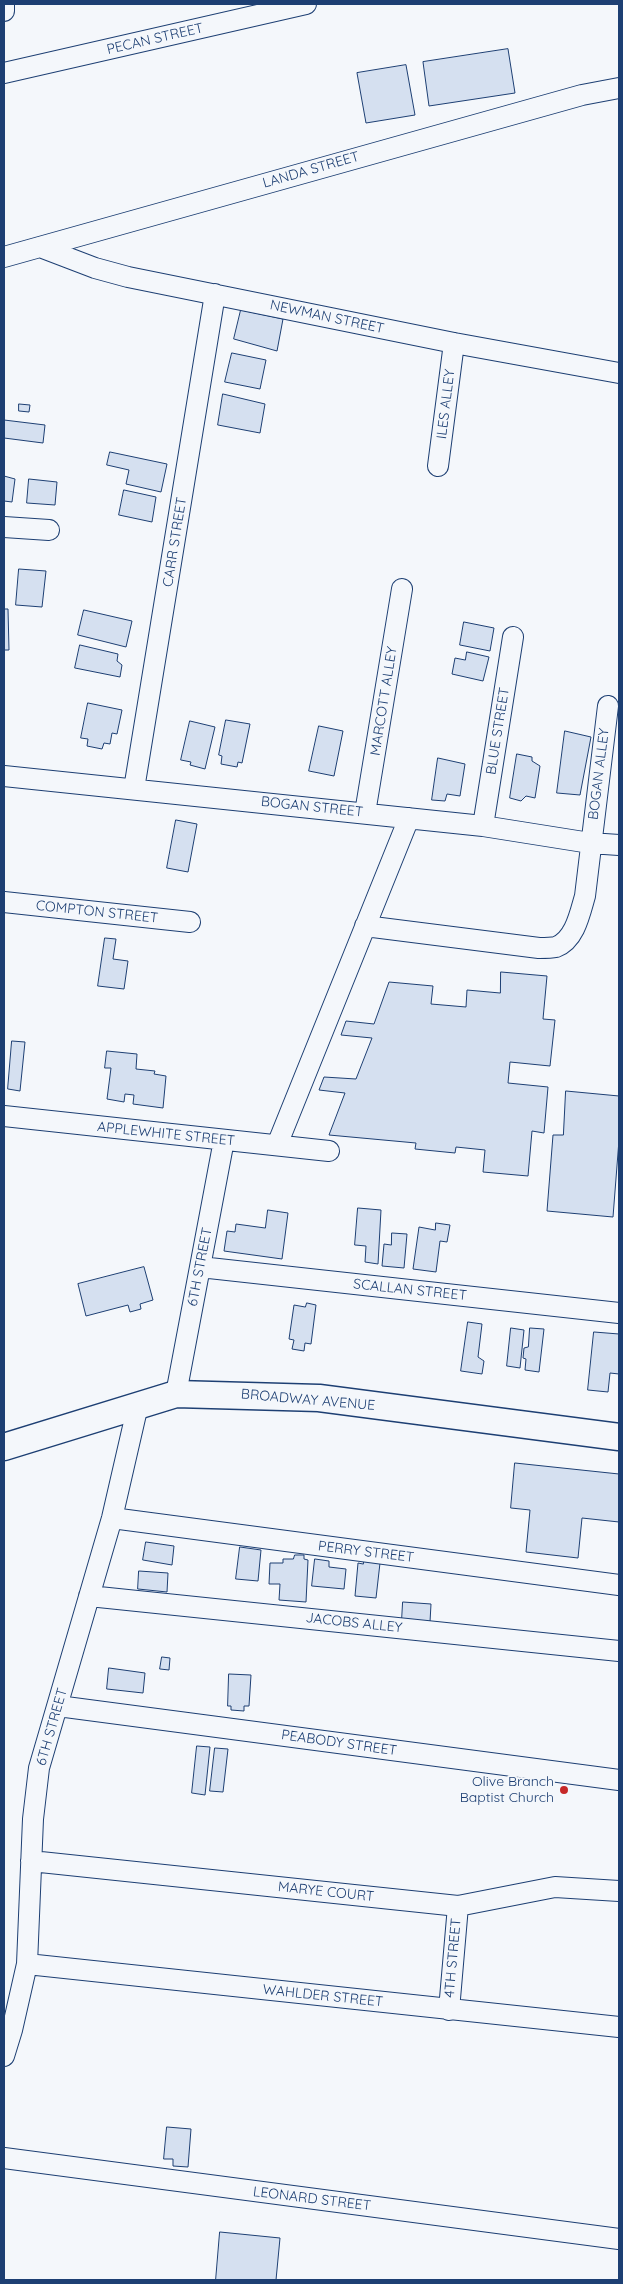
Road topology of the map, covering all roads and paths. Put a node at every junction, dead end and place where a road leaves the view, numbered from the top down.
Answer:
1 (4, 4) edge
2 (306, 4) edge
3 (4, 11) edge
4 (4, 73) edge
5 (619, 88) edge
6 (40, 246) junction
7 (4, 257) edge
8 (215, 294) junction
9 (454, 343) junction
10 (619, 373) edge
11 (438, 466) dead end
12 (4, 528) edge
13 (49, 530) dead end
14 (402, 589) dead end
15 (513, 637) dead end
16 (608, 706) dead end
17 (4, 776) edge
18 (134, 789) junction
19 (365, 813) junction
20 (409, 818) junction
21 (483, 826) junction
22 (590, 843) junction
23 (619, 845) edge
24 (4, 902) edge
25 (190, 922) dead end
26 (365, 926) junction
27 (4, 1116) edge
28 (224, 1140) junction
29 (277, 1146) junction
30 (329, 1151) dead end
31 (200, 1267) junction
32 (619, 1313) edge
33 (176, 1394) junction
34 (138, 1406) junction
35 (619, 1437) edge
36 (4, 1447) edge
37 (112, 1518) junction
38 (619, 1585) edge
39 (89, 1596) junction
40 (619, 1651) edge
41 (58, 1706) junction
42 (619, 1780) edge
43 (31, 1860) junction
44 (619, 1891) edge
45 (458, 1906) junction
46 (27, 1964) junction
47 (449, 2010) junction
48 (619, 2028) edge
49 (4, 2056) edge
50 (4, 2158) edge
51 (619, 2239) edge

1 - 3 street
2 - 4 street, PECAN STREET
5 - 6 street, LANDA STREET
6 - 7 street, LANDA STREET
6 - 8 street, NEWMAN STREET
8 - 9 street, NEWMAN STREET
8 - 18 street, CARR STREET
9 - 10 street, NEWMAN STREET
9 - 11 street, ILES ALLEY
12 - 13 street
14 - 19 street, MARCOTT ALLEY
15 - 21 street, BLUE STREET
16 - 22 street, BOGAN ALLEY
17 - 18 street, BOGAN STREET
18 - 19 street, BOGAN STREET
19 - 20 street, BOGAN STREET
20 - 21 street, BOGAN STREET
20 - 26 street
21 - 22 street, BOGAN STREET
22 - 23 street, BOGAN STREET
22 - 26 street, BOGAN ALLEY
24 - 25 street, COMPTON STREET
26 - 29 street
27 - 28 street, APPLEWHITE STREET
28 - 29 street, APPLEWHITE STREET
28 - 31 street, 6TH STREET
29 - 30 street, APPLEWHITE STREET
31 - 32 street, SCALLAN STREET
31 - 33 street, 6TH STREET
33 - 34 main road, BROADWAY AVENUE
33 - 35 main road, BROADWAY AVENUE
34 - 36 main road, BROADWAY AVENUE
34 - 37 street, 6TH STREET
37 - 38 street, PERRY STREET
37 - 39 street, 6TH STREET
39 - 40 street, JACOBS ALLEY
39 - 41 street, 6TH STREET
41 - 42 street, PEABODY STREET
41 - 43 street, 6TH STREET
43 - 45 street, MARYE COURT
43 - 46 street, 6TH STREET
44 - 45 street, MARYE COURT
45 - 47 street, 4TH STREET
46 - 47 street, WAHLDER STREET
46 - 49 street, 6TH STREET
47 - 48 street, WAHLDER STREET
50 - 51 street, LEONARD STREET

